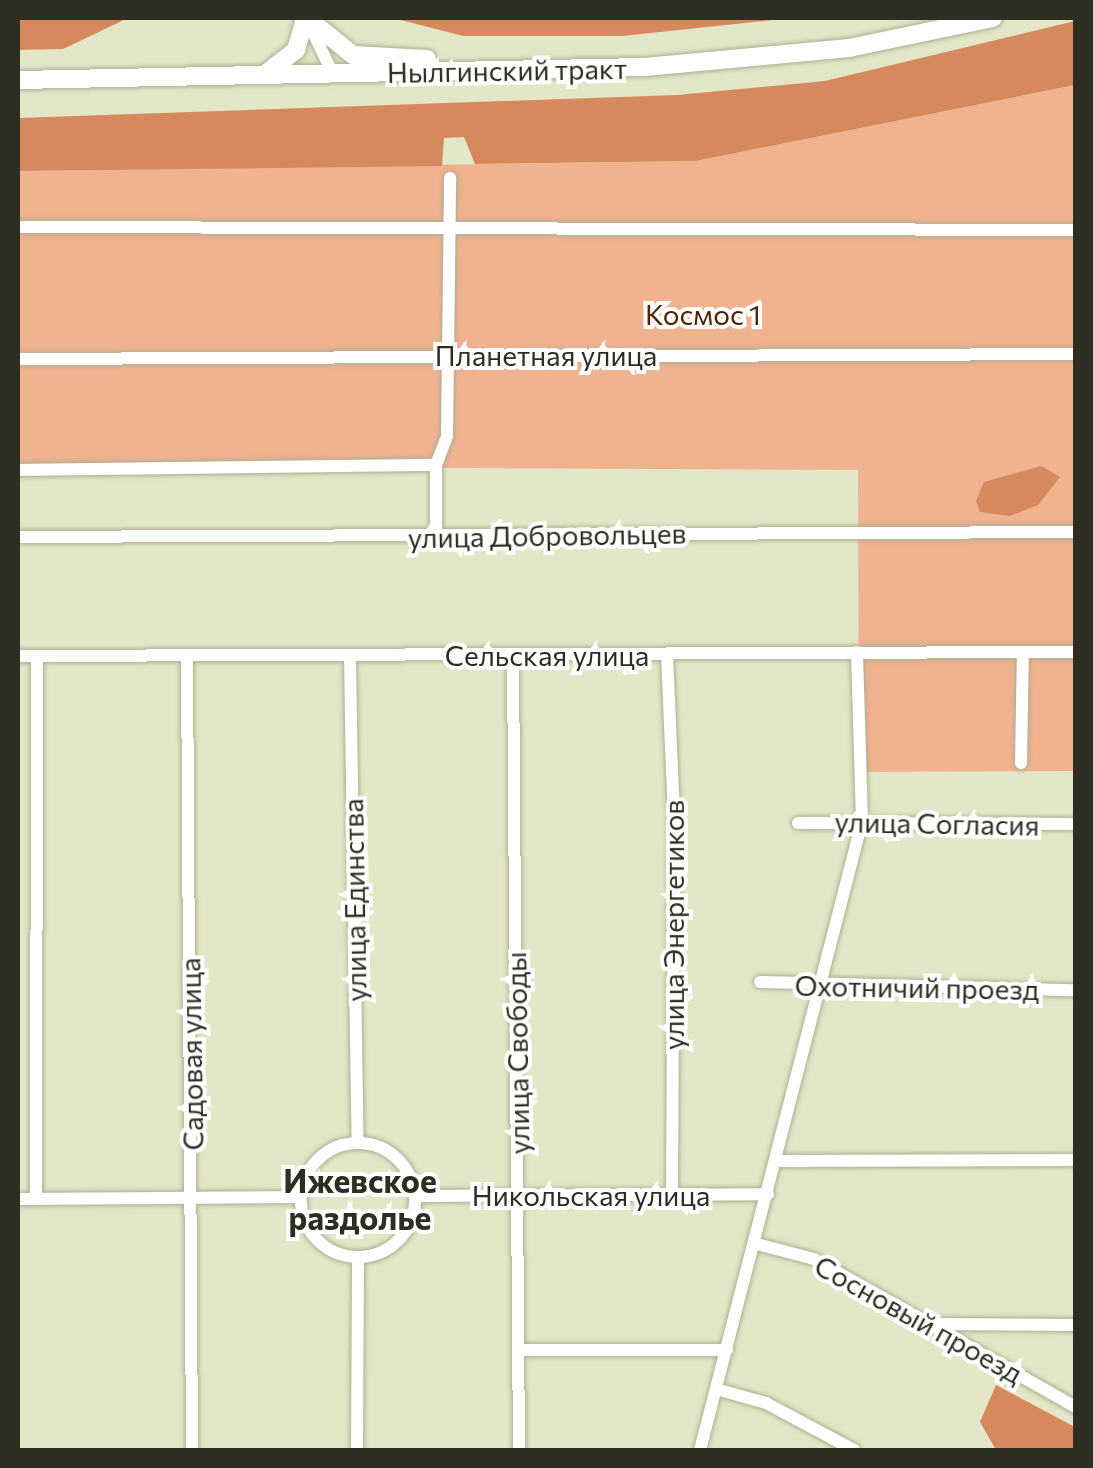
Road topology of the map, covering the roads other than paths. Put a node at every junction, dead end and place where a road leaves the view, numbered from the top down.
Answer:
1 (306, 18) edge
2 (993, 18) edge
3 (616, 68) junction
4 (332, 74) junction
5 (264, 75) junction
6 (18, 80) edge
7 (450, 178) dead end
8 (18, 227) edge
9 (446, 230) junction
10 (1076, 230) edge
11 (1076, 354) edge
12 (448, 355) junction
13 (18, 360) edge
14 (436, 465) junction
15 (18, 470) edge
16 (1076, 532) edge
17 (18, 537) edge
18 (436, 537) junction
19 (858, 652) junction
20 (1023, 652) junction
21 (1076, 652) edge
22 (513, 655) junction
23 (666, 655) junction
24 (18, 656) edge
25 (37, 656) junction
26 (187, 657) junction
27 (350, 657) junction
28 (1022, 763) dead end
29 (862, 822) junction
30 (798, 823) dead end
31 (1076, 824) edge
32 (760, 982) dead end
33 (822, 988) junction
34 (1076, 990) edge
35 (358, 1143) junction
36 (1076, 1160) edge
37 (777, 1161) junction
38 (768, 1194) junction
39 (672, 1195) junction
40 (415, 1196) junction
41 (518, 1196) junction
42 (192, 1197) junction
43 (300, 1197) junction
44 (21, 1199) dead end
45 (36, 1199) junction
46 (757, 1244) junction
47 (358, 1258) junction
48 (936, 1324) junction
49 (1076, 1325) edge
50 (519, 1350) junction
51 (726, 1350) junction
52 (716, 1389) junction
53 (1076, 1406) edge
54 (192, 1450) edge
55 (357, 1450) edge
56 (519, 1450) edge
57 (700, 1450) edge
58 (854, 1450) edge

1 - 3 main road
1 - 4 street
1 - 5 main road
2 - 3 main road, Нылгинский тракт
3 - 4 main road, Нылгинский тракт
4 - 5 main road, Нылгинский тракт
5 - 6 main road, Нылгинский тракт
7 - 9 street
8 - 9 street
9 - 10 street
9 - 12 street
11 - 12 street, Планетная улица
12 - 13 street, Планетная улица
12 - 14 street
14 - 15 street
14 - 18 street
16 - 18 street, улица Добровольцев
17 - 18 street, улица Добровольцев
19 - 20 street, Сельская улица
19 - 23 street, Сельская улица
19 - 29 street
20 - 21 street, Сельская улица
20 - 28 street
22 - 23 street, Сельская улица
22 - 27 street, Сельская улица
22 - 41 street, улица Свободы
23 - 39 street, улица Энергетиков
24 - 25 street, Сельская улица
25 - 26 street, Сельская улица
25 - 45 street
26 - 27 street, Сельская улица
26 - 42 street, Садовая улица
27 - 35 street, улица Единства
29 - 30 street, улица Согласия
29 - 31 street, улица Согласия
29 - 33 street
32 - 33 street, Охотничий проезд
33 - 34 street, Охотничий проезд
33 - 37 street
35 - 40 street
35 - 43 street
36 - 37 street
37 - 38 street
38 - 39 street, Никольская улица
38 - 46 street
39 - 41 street, Никольская улица
40 - 41 street, Никольская улица
40 - 47 street
41 - 50 street, улица Свободы
42 - 43 street
42 - 45 street
42 - 54 street, Садовая улица
43 - 47 street
44 - 45 street
46 - 48 street, Сосновый проезд
46 - 51 street
47 - 55 street
48 - 49 street
48 - 53 street, Сосновый проезд
50 - 51 street
50 - 56 street, улица Свободы
51 - 52 street
52 - 57 street
52 - 58 street

